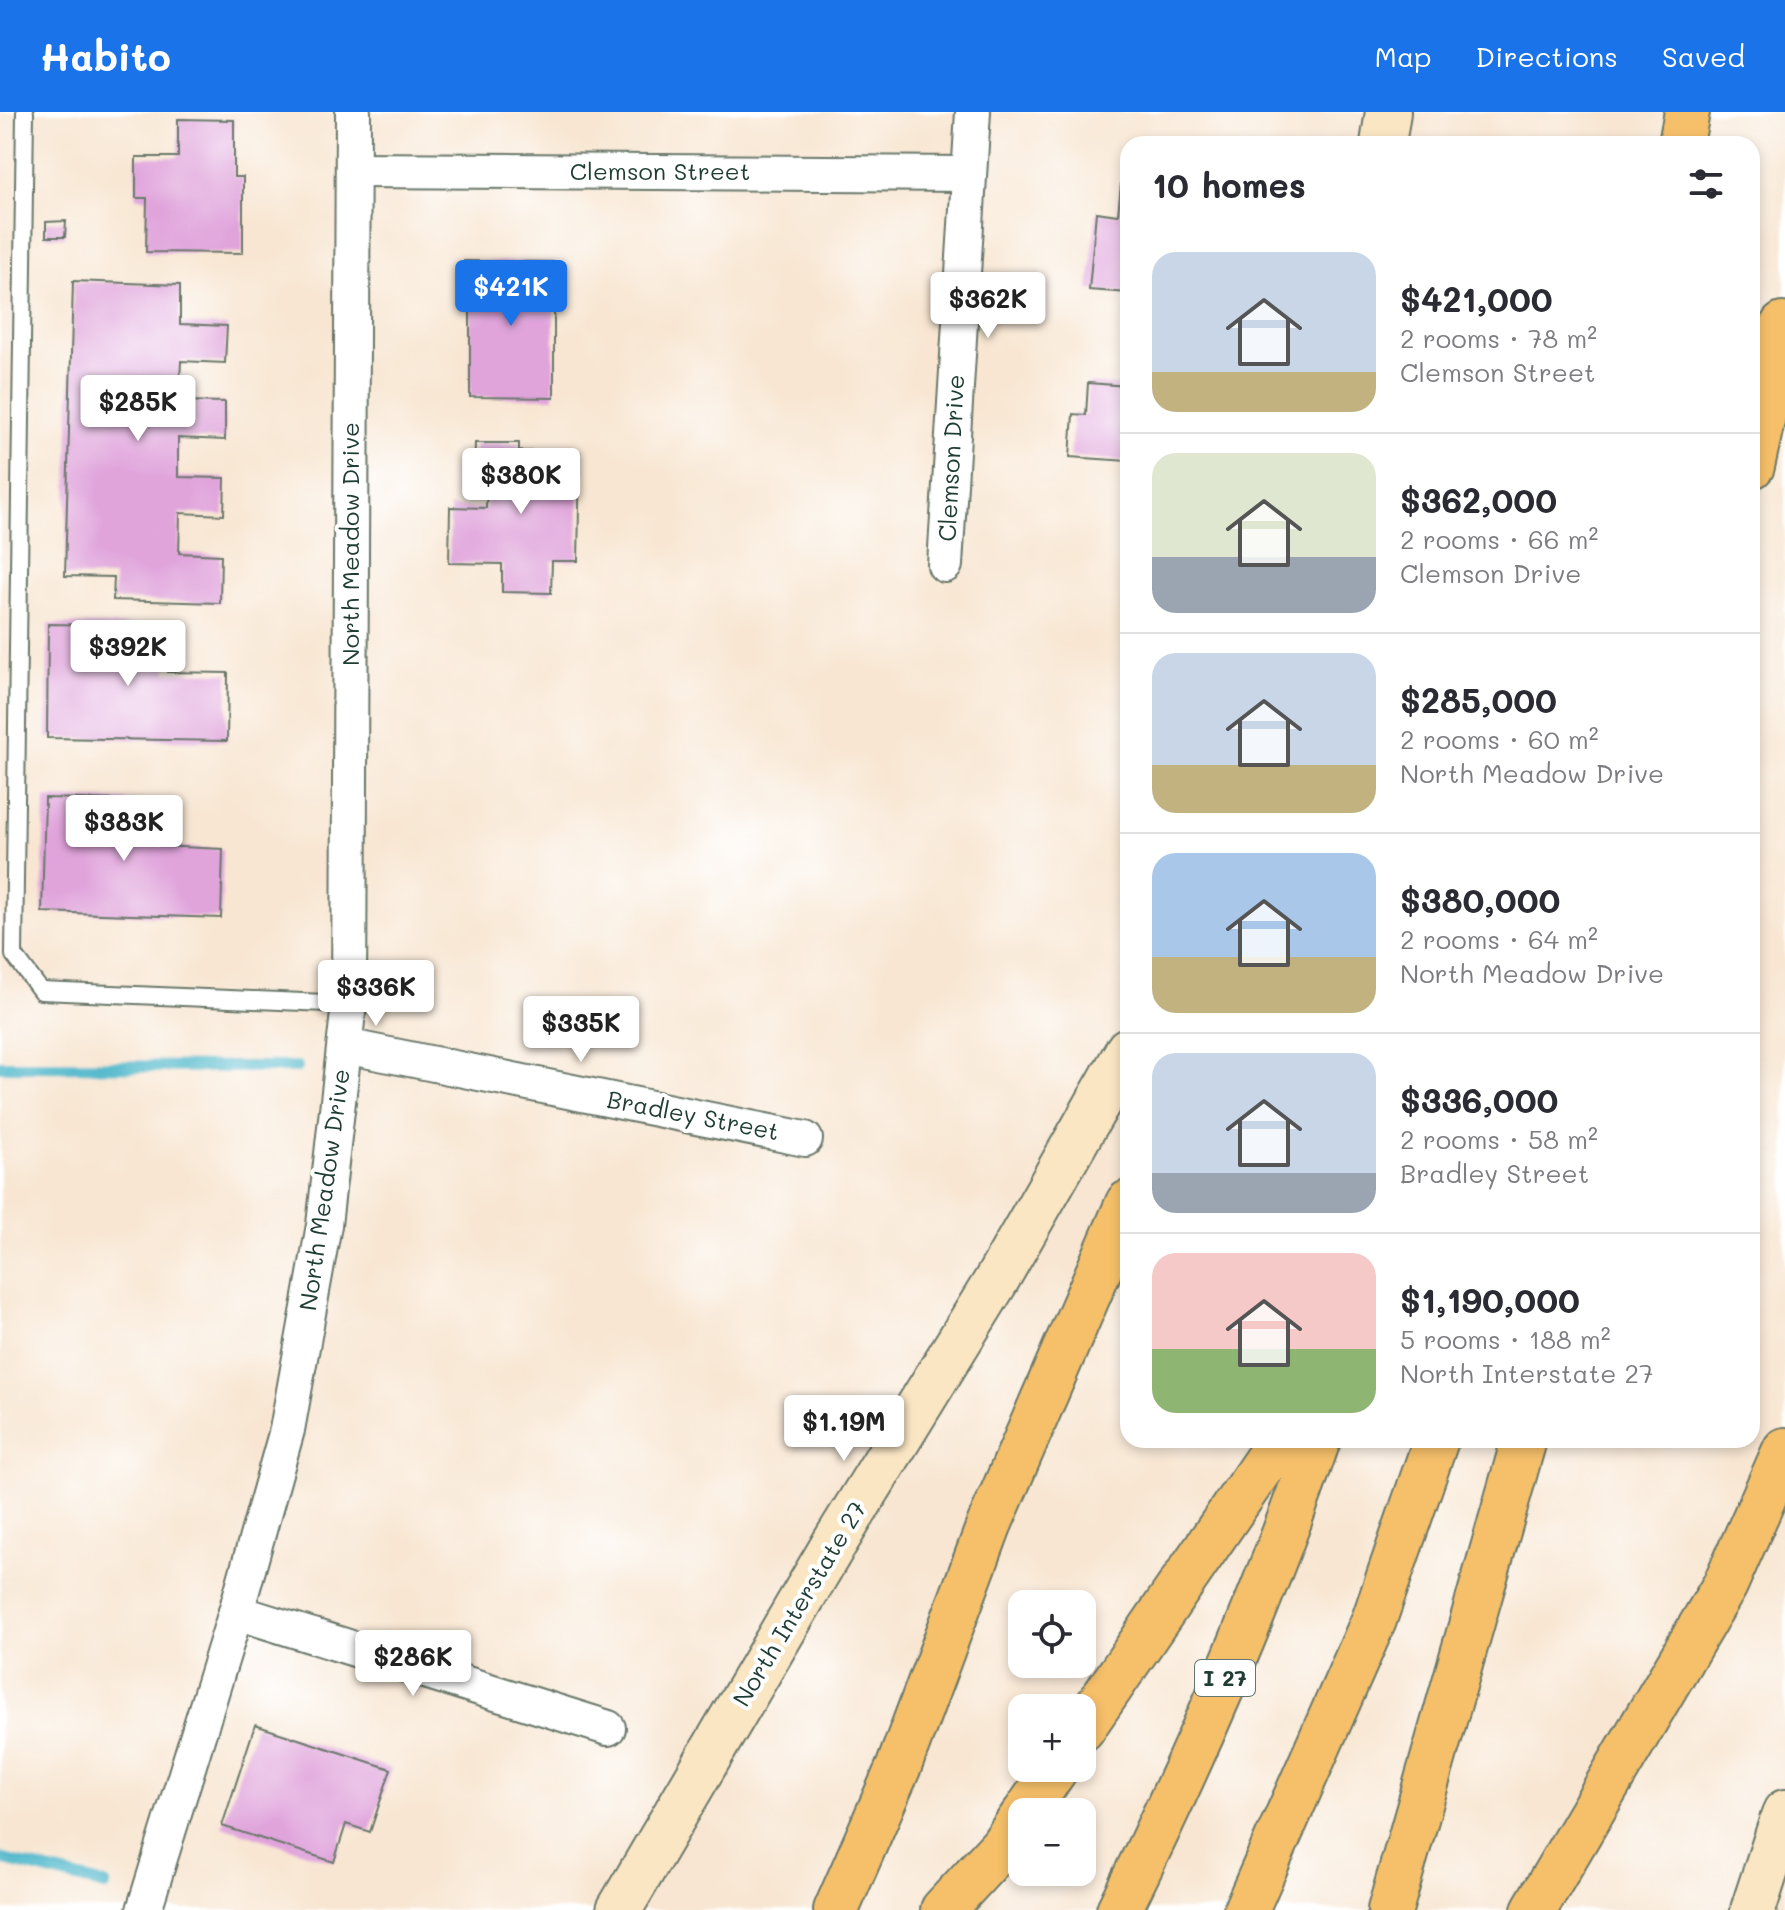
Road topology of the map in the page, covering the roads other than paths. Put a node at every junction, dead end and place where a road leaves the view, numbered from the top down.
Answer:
1 (25, 112) edge
2 (353, 112) edge
3 (973, 112) edge
4 (1388, 112) edge
5 (1687, 112) edge
6 (1384, 136) edge
7 (1682, 136) edge
8 (353, 170) junction
9 (968, 174) junction
10 (1784, 318) edge
11 (1760, 405) edge
12 (1760, 429) edge
13 (945, 565) dead end
14 (349, 1004) junction
15 (345, 1046) junction
16 (1120, 1064) edge
17 (805, 1139) dead end
18 (1120, 1222) edge
19 (1275, 1448) edge
20 (1315, 1448) edge
21 (1433, 1448) edge
22 (1522, 1448) edge
23 (1785, 1450) edge
24 (236, 1612) junction
25 (1096, 1709) edge
26 (608, 1728) dead end
27 (1785, 1812) edge
28 (1008, 1837) edge
29 (1538, 1904) edge
30 (144, 1910) edge
31 (619, 1910) edge
32 (836, 1910) edge
33 (943, 1910) edge
34 (1119, 1910) edge
35 (1246, 1910) edge
36 (1390, 1910) edge
37 (1753, 1910) edge

1 - 14 lane
2 - 8 street, North Meadow Drive
3 - 9 street, Clemson Drive
4 - 6 main road
5 - 7 highway
8 - 9 street, Clemson Street
8 - 14 street, North Meadow Drive
9 - 13 street, Clemson Drive
10 - 11 highway
10 - 12 highway
14 - 15 street, North Meadow Drive
15 - 17 street, Bradley Street
15 - 24 street, North Meadow Drive
16 - 31 main road, North Interstate 27
18 - 32 highway
19 - 25 highway
20 - 34 highway, I 27
21 - 35 highway
22 - 36 highway
23 - 29 highway
24 - 26 street
24 - 30 street, North Meadow Drive
27 - 37 main road
28 - 33 highway

